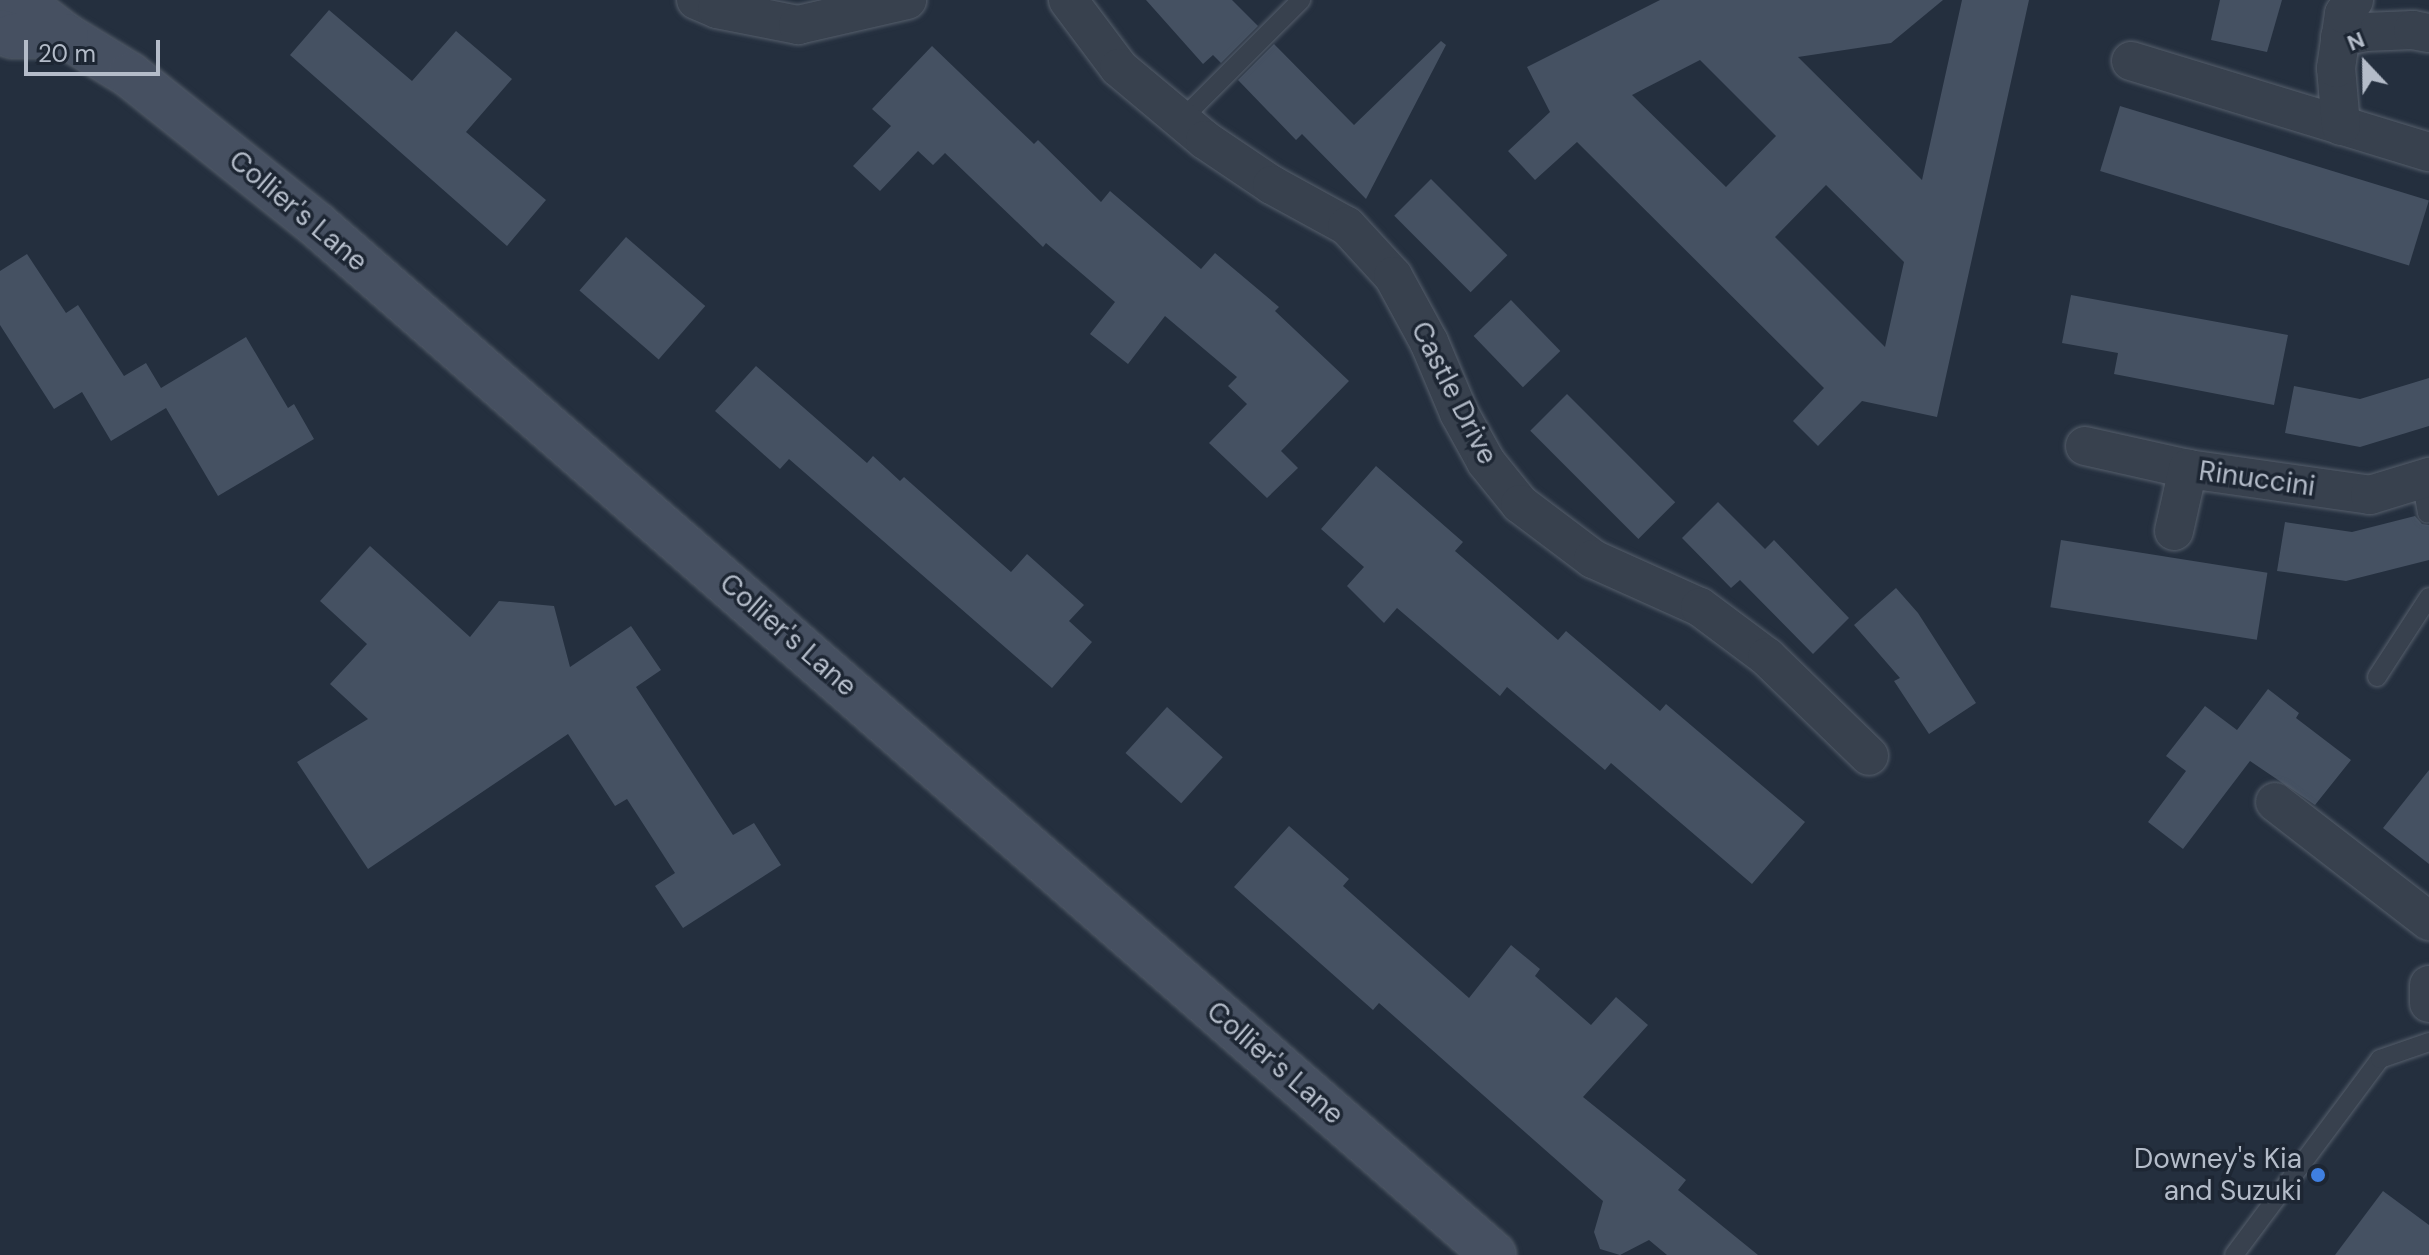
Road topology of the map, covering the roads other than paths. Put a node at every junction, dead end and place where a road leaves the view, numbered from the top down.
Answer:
1 (19, 0) edge
2 (696, 0) edge
3 (907, 0) edge
4 (1068, 0) edge
5 (1301, 0) edge
6 (2354, 0) edge
7 (0, 32) edge
8 (2429, 33) edge
9 (66, 36) junction
10 (2340, 37) junction
11 (2131, 61) dead end
12 (1181, 120) junction
13 (2341, 126) junction
14 (2429, 152) edge
15 (2085, 446) dead end
16 (2188, 469) junction
17 (2426, 489) edge
18 (2174, 531) dead end
19 (2429, 597) edge
20 (2377, 677) dead end
21 (1869, 756) dead end
22 (2275, 802) dead end
23 (2429, 921) edge
24 (2429, 985) edge
25 (2429, 1003) edge
26 (2429, 1042) edge
27 (1494, 1255) edge
28 (2234, 1255) edge

1 - 9 street, Collier's Lane
2 - 3 street
4 - 12 street, Castle Drive
5 - 12 lane
6 - 10 street
7 - 9 street
8 - 10 street
9 - 27 street, Collier's Lane
10 - 13 street
11 - 13 street
12 - 21 street, Castle Drive
13 - 14 street
15 - 16 street, Rinuccini
16 - 17 street, Rinuccini
16 - 18 street
19 - 20 lane
22 - 23 street
24 - 25 street
26 - 28 lane

